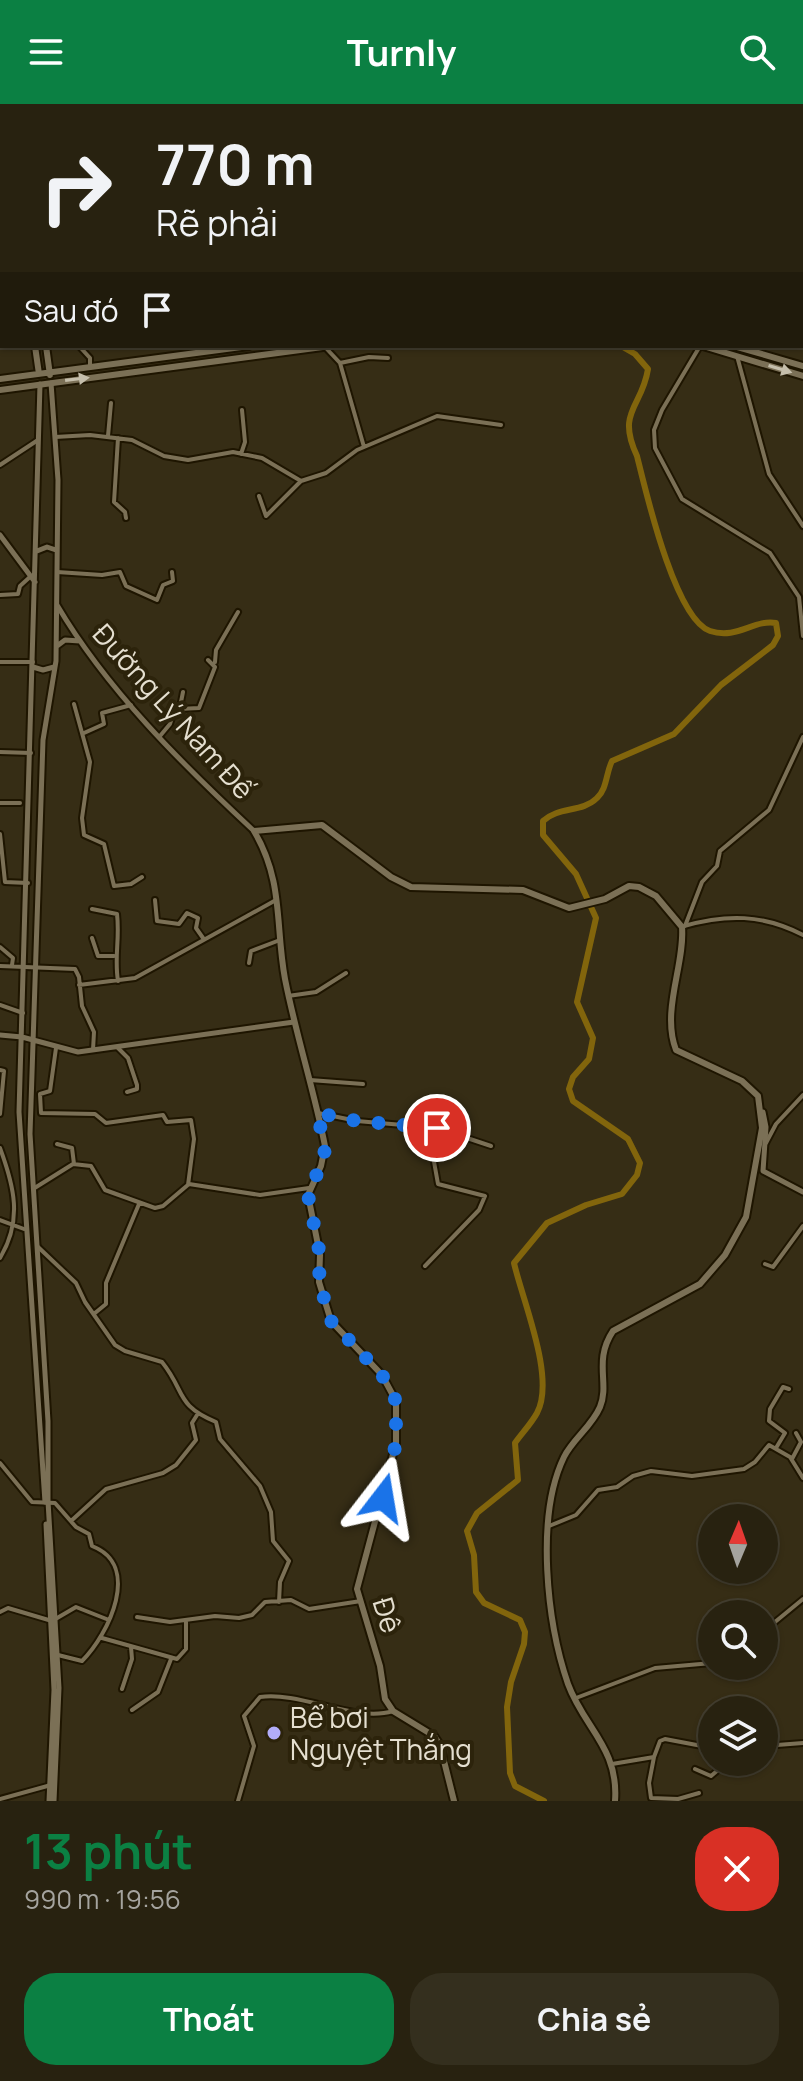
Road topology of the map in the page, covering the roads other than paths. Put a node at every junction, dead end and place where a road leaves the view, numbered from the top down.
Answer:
1 (35, 348) edge
2 (46, 348) edge
3 (81, 348) edge
4 (221, 348) edge
5 (309, 348) edge
6 (326, 348) edge
7 (701, 348) edge
8 (709, 348) edge
9 (741, 348) edge
10 (737, 356) junction
11 (388, 358) dead end
12 (340, 363) junction
13 (803, 366) edge
14 (90, 367) junction
15 (49, 372) junction
16 (39, 374) junction
17 (803, 376) edge
18 (0, 379) edge
19 (51, 383) junction
20 (40, 384) junction
21 (0, 390) edge
22 (111, 403) dead end
23 (242, 410) dead end
24 (501, 425) dead end
25 (55, 437) junction
26 (108, 437) junction
27 (118, 438) junction
28 (41, 440) junction
29 (364, 447) junction
30 (241, 454) junction
31 (0, 465) edge
32 (301, 481) junction
33 (259, 496) dead end
34 (126, 518) dead end
35 (803, 526) edge
36 (0, 535) edge
37 (37, 551) junction
38 (57, 551) junction
39 (37, 559) junction
40 (20, 562) junction
41 (57, 572) junction
42 (172, 572) dead end
43 (31, 576) junction
44 (36, 583) junction
45 (0, 595) edge
46 (56, 604) junction
47 (238, 612) dead end
48 (803, 636) edge
49 (81, 641) junction
50 (56, 646) junction
51 (208, 660) dead end
52 (0, 662) edge
53 (33, 664) junction
54 (215, 664) junction
55 (55, 667) junction
56 (183, 692) dead end
57 (74, 704) dead end
58 (131, 705) junction
59 (179, 709) junction
60 (84, 733) junction
61 (160, 736) junction
62 (803, 737) edge
63 (0, 752) edge
64 (31, 753) junction
65 (0, 803) edge
66 (20, 803) dead end
67 (30, 803) junction
68 (40, 803) junction
69 (254, 831) junction
70 (0, 838) edge
71 (142, 877) dead end
72 (28, 883) junction
73 (278, 899) junction
74 (155, 900) dead end
75 (92, 909) dead end
76 (684, 926) junction
77 (803, 935) edge
78 (92, 938) dead end
79 (203, 939) junction
80 (282, 940) junction
81 (0, 947) edge
82 (114, 956) junction
83 (249, 963) dead end
84 (12, 965) junction
85 (0, 966) edge
86 (25, 966) junction
87 (35, 967) junction
88 (346, 973) dead end
89 (118, 981) junction
90 (79, 985) junction
91 (288, 996) junction
92 (0, 1005) edge
93 (23, 1013) junction
94 (294, 1022) junction
95 (0, 1035) edge
96 (22, 1037) junction
97 (32, 1040) junction
98 (117, 1047) junction
99 (56, 1048) junction
100 (93, 1050) junction
101 (0, 1070) edge
102 (310, 1080) junction
103 (363, 1084) dead end
104 (127, 1092) dead end
105 (803, 1095) edge
106 (763, 1112) junction
107 (318, 1113) junction
108 (0, 1114) edge
109 (766, 1121) junction
110 (776, 1124) junction
111 (428, 1128) junction
112 (57, 1144) dead end
113 (491, 1146) dead end
114 (0, 1149) edge
115 (763, 1149) junction
116 (74, 1164) junction
117 (188, 1185) junction
118 (309, 1188) junction
119 (33, 1189) junction
120 (803, 1192) edge
121 (139, 1204) junction
122 (0, 1220) edge
123 (12, 1226) junction
124 (803, 1226) edge
125 (24, 1229) junction
126 (35, 1245) junction
127 (0, 1258) edge
128 (765, 1264) dead end
129 (425, 1266) dead end
130 (94, 1314) junction
131 (789, 1389) dead end
132 (197, 1415) junction
133 (796, 1433) dead end
134 (776, 1448) junction
135 (792, 1459) junction
136 (0, 1463) edge
137 (803, 1478) edge
138 (47, 1501) junction
139 (70, 1521) junction
140 (549, 1526) junction
141 (803, 1599) edge
142 (361, 1601) junction
143 (279, 1602) junction
144 (0, 1612) edge
145 (137, 1617) dead end
146 (109, 1620) junction
147 (778, 1620) edge
148 (54, 1621) junction
149 (186, 1622) junction
150 (102, 1638) junction
151 (131, 1647) junction
152 (58, 1655) junction
153 (171, 1659) junction
154 (698, 1664) edge
155 (122, 1689) dead end
156 (576, 1698) junction
157 (132, 1710) dead end
158 (393, 1711) junction
159 (803, 1743) edge
160 (698, 1745) edge
161 (778, 1745) edge
162 (654, 1757) junction
163 (612, 1764) junction
164 (695, 1769) dead end
165 (698, 1770) edge
166 (54, 1784) junction
167 (699, 1793) dead end
168 (0, 1799) edge
169 (52, 1801) edge
170 (238, 1801) edge
171 (454, 1801) edge
172 (615, 1801) edge

1 - 16 main road
2 - 15 main road
3 - 14 street
4 - 14 main road
19 -> 5 main road
6 - 12 street
7 - 48 street
8 - 10 main road
9 - 13 main road
10 -> 17 main road
10 - 35 street
11 - 12 street
12 - 29 street
14 - 15 main road
15 - 16 main road
15 - 19 main road
16 - 18 main road
16 - 20 main road
19 - 20 main road
19 - 25 street
20 - 21 main road
20 - 28 street
22 - 26 street
23 - 30 street
24 - 29 street
25 - 26 street
25 - 38 street
26 - 27 street
27 - 30 street
27 - 34 street
28 - 31 street
28 - 37 street
29 - 32 street
30 - 32 street
32 - 33 street
36 - 40 street
37 - 38 street
37 - 39 street
38 - 41 street
39 - 40 street
39 - 44 street
40 - 43 street
41 - 42 street
41 - 46 street
43 - 44 street
43 - 45 street
44 - 53 street
46 - 49 street, Đường Lý Nam Đế
46 - 50 street
47 - 54 street
49 - 50 street
49 - 58 street, Đường Lý Nam Đế
50 - 55 street
51 - 54 street
52 - 53 street
53 - 55 street
53 - 64 street
54 - 59 street
55 - 68 street
56 - 59 street
57 - 60 street
58 - 60 street
58 - 61 street, Đường Lý Nam Đế
59 - 61 street
60 - 71 street
61 - 69 street, Đường Lý Nam Đế
62 - 76 street
63 - 64 street
64 - 67 street
65 - 66 street
67 - 68 street
67 - 72 street
68 - 87 street
69 - 73 main road
69 - 76 main road, Đường Lý Nam Đế
70 - 72 street
72 - 86 street
73 - 79 street
73 - 80 main road
74 - 79 street
75 - 82 street
76 - 77 street
76 - 106 main road
78 - 82 street
79 - 89 street
80 - 83 street
80 - 91 main road
81 - 84 street
82 - 89 street
84 - 85 street
84 - 86 street
86 - 87 street
86 - 93 street
87 - 90 street
87 - 97 street
88 - 91 street
89 - 90 street
90 - 100 street
91 - 94 main road
92 - 93 street
93 - 96 street
94 - 98 street
94 - 102 main road
95 - 96 street
96 - 97 street
96 - 125 street
97 - 99 street
97 - 119 street
98 - 100 street
98 - 104 street
99 - 100 street
99 - 117 street
101 - 108 street
102 - 103 street
102 - 107 main road
105 - 110 street
106 - 109 street
106 - 140 main road
107 - 111 street
107 - 118 main road
109 - 110 street
109 - 115 street
110 - 115 street
111 - 113 street
111 - 129 street
112 - 116 street
114 - 123 street
115 - 120 street
116 - 119 street
116 - 121 street
117 - 118 street
117 - 121 street
118 - 142 main road, Đê
119 - 126 street
121 - 130 street
122 - 123 street
123 - 125 street
123 - 127 street
124 - 128 street
125 - 138 street
126 - 130 street
126 - 138 street
130 - 132 street
131 - 134 street
132 - 139 street
132 - 143 street
133 - 135 street
134 - 135 street
134 - 140 street
135 - 137 street
136 - 138 street
138 - 139 street
138 - 148 street
139 - 146 street
140 - 156 main road
141 - 147 street
142 - 143 street
142 - 158 main road, Đê
143 - 149 street
144 - 148 street
145 - 149 street
146 - 148 street
146 - 150 street
148 - 152 street
148 - 166 street
149 - 153 street
150 - 151 street
150 - 152 street
151 - 153 street
151 - 155 street
152 - 166 street
153 - 157 street
154 - 156 street
156 - 163 main road
158 - 170 street
158 - 171 main road
159 - 161 street
160 - 162 street
162 - 163 street
162 - 167 street
163 - 172 main road
164 - 165 street
166 - 168 street
166 - 169 street

